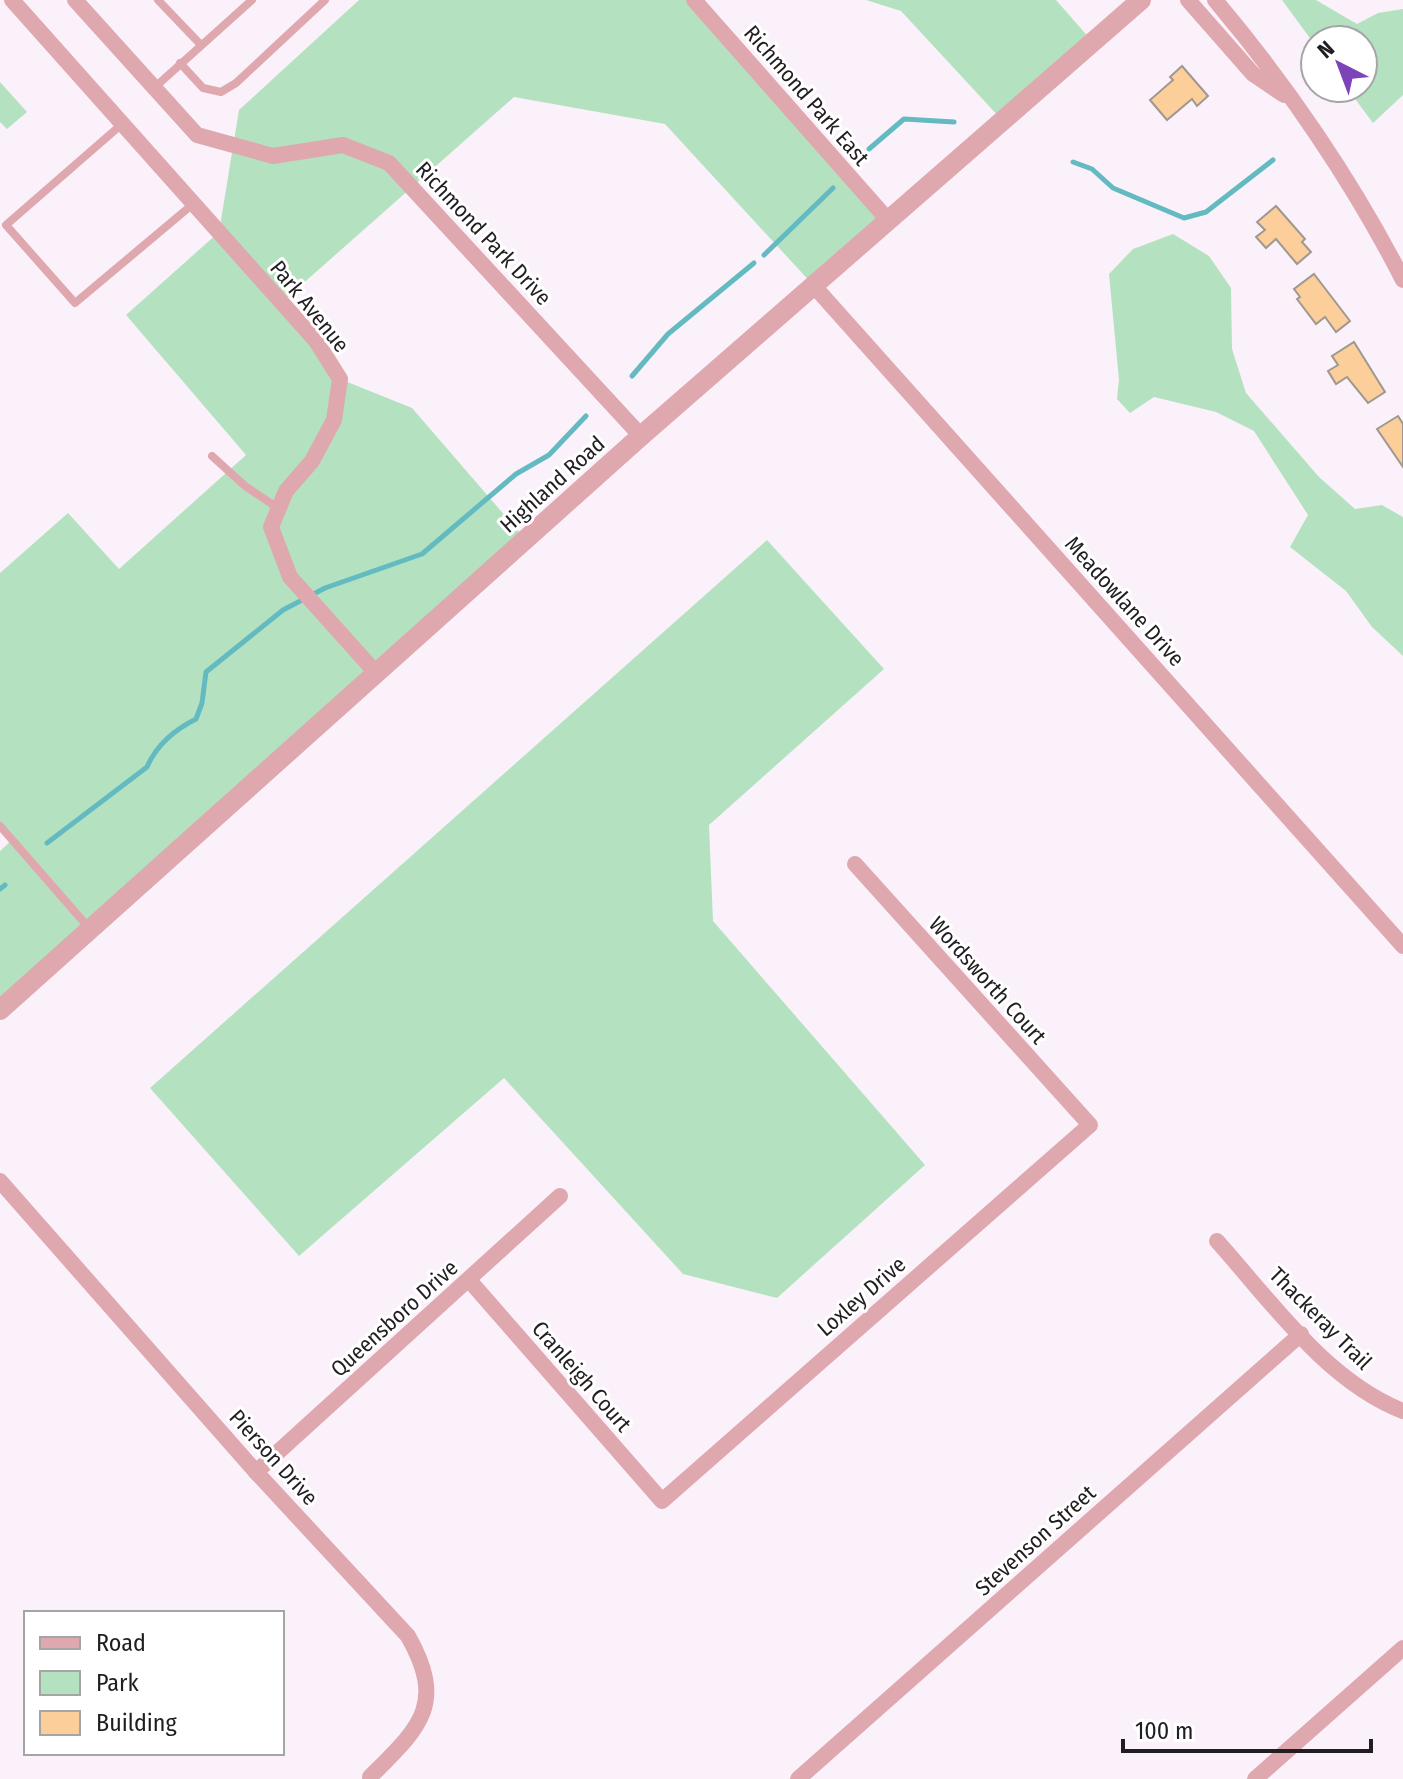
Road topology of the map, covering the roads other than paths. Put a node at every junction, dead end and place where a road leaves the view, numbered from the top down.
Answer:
1 (12, 0) edge
2 (76, 0) edge
3 (158, 0) edge
4 (252, 0) edge
5 (325, 0) edge
6 (694, 0) edge
7 (1141, 0) edge
8 (1188, 0) edge
9 (1215, 0) edge
10 (201, 45) junction
11 (180, 63) junction
12 (154, 88) junction
13 (1288, 98) junction
14 (123, 124) junction
15 (193, 204) junction
16 (888, 220) junction
17 (1403, 280) edge
18 (814, 286) junction
19 (641, 436) junction
20 (212, 456) dead end
21 (279, 508) junction
22 (377, 674) junction
23 (0, 826) edge
24 (855, 864) dead end
25 (90, 929) junction
26 (1403, 946) edge
27 (0, 1010) edge
28 (1090, 1125) joint
29 (0, 1181) edge
30 (560, 1196) dead end
31 (1217, 1241) dead end
32 (469, 1280) junction
33 (1301, 1334) junction
34 (1403, 1411) edge
35 (256, 1472) junction
36 (662, 1501) joint
37 (1403, 1648) edge
38 (370, 1777) dead end
39 (798, 1779) edge
40 (1255, 1779) edge

1 - 14 street, Park Avenue
2 - 12 street, Richmond Park Drive
3 - 10 lane
4 - 10 lane
5 - 11 lane
6 - 16 street, Richmond Park East
7 - 16 street, Highland Road
8 - 13 street
9 - 13 street
10 - 11 lane
11 - 12 lane
12 - 19 street, Richmond Park Drive
13 - 17 street
14 - 15 street, Park Avenue
14 - 15 lane
15 - 21 street, Park Avenue
16 - 18 street, Highland Road
18 - 19 street, Highland Road
18 - 26 street, Meadowlane Drive
19 - 22 street, Highland Road
20 - 21 lane
21 - 22 street
22 - 25 street, Highland Road
23 - 25 lane
24 - 28 street, Wordsworth Court
25 - 27 street, Highland Road
28 - 36 street, Loxley Drive
29 - 35 street, Pierson Drive
30 - 32 street, Queensboro Drive
31 - 33 street, Thackeray Trail
32 - 35 street, Queensboro Drive
32 - 36 street, Cranleigh Court
33 - 34 street, Thackeray Trail
33 - 39 street, Stevenson Street
35 - 38 street, Pierson Drive
37 - 40 street

